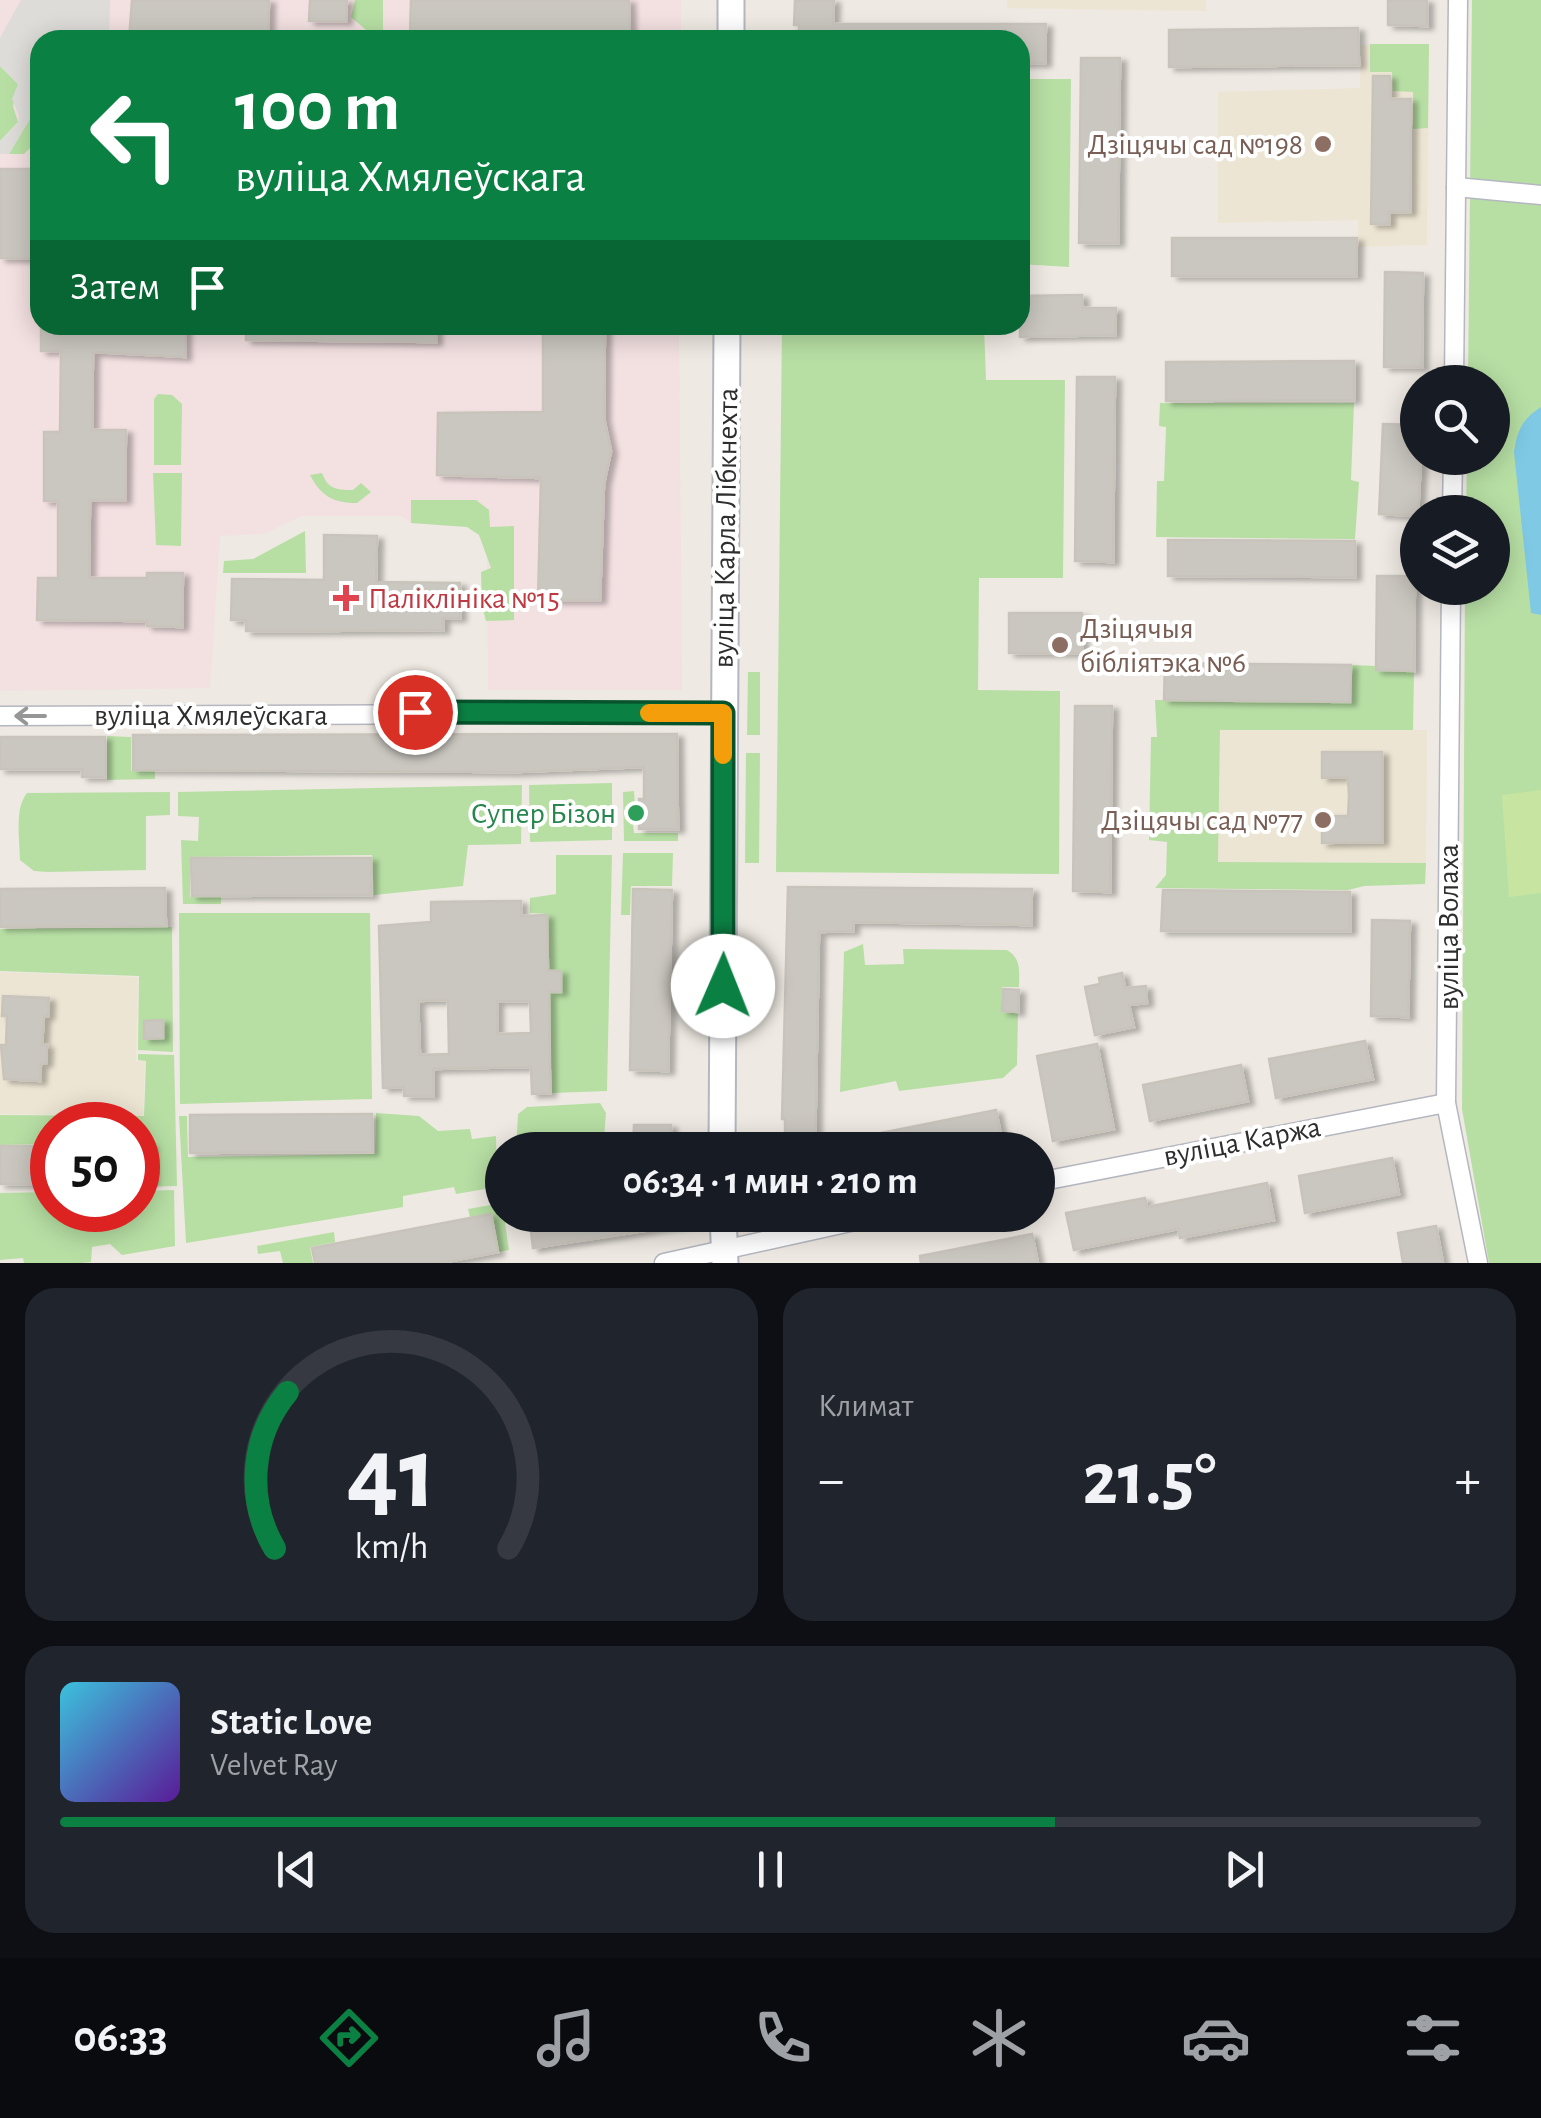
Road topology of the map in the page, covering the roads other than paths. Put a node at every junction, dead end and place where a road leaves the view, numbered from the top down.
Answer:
1 (731, 0) edge
2 (1458, 0) edge
3 (730, 30) edge
4 (1456, 187) junction
5 (1541, 195) edge
6 (727, 335) edge
7 (1454, 365) edge
8 (1451, 605) edge
9 (723, 713) junction
10 (0, 716) edge
11 (1446, 1103) junction
12 (722, 1132) edge
13 (1055, 1179) edge
14 (723, 1232) edge
15 (818, 1232) edge
16 (724, 1257) edge
17 (664, 1263) edge
18 (1478, 1263) edge

1 - 3 main road
2 - 4 street
4 - 5 street
4 - 7 street
6 - 9 main road, вуліца Карла Лібкнехта
8 - 11 street, вуліца Волаха
9 -> 10 street, вуліца Хмялеўскага
9 - 12 main road, вуліца Карла Лібкнехта
11 - 13 street, вуліца Каржа
11 - 18 street, вуліца Волаха
14 - 16 main road
15 - 16 street
16 - 17 street

